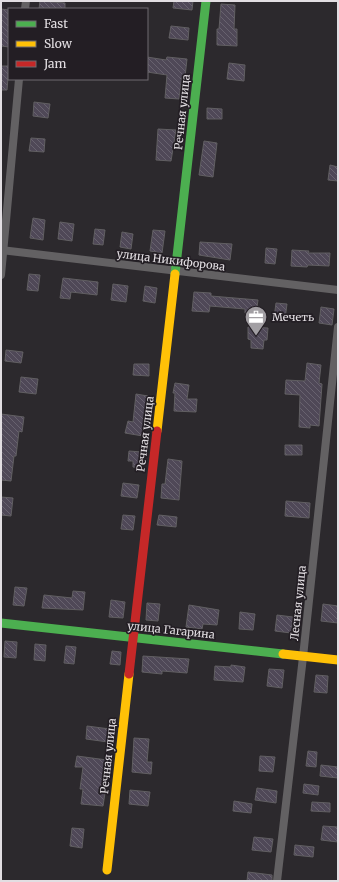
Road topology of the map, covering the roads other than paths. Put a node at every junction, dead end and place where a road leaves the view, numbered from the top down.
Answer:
1 (206, 1) edge
2 (19, 80) edge
3 (2, 250) edge
4 (176, 272) junction
5 (1, 275) edge
6 (338, 290) edge
7 (338, 327) edge
8 (1, 623) edge
9 (133, 638) junction
10 (303, 656) junction
11 (338, 660) edge
12 (107, 870) dead end
13 (277, 881) edge

1 - 4 street, Речная улица
2 - 3 street
3 - 4 street, улица Никифорова
3 - 5 street
4 - 6 street, улица Никифорова
4 - 9 street, Речная улица
7 - 10 street, Лесная улица
8 - 9 street, улица Гагарина
9 - 10 street, улица Гагарина
9 - 12 street, Речная улица
10 - 11 street, улица Гагарина
10 - 13 street, Лесная улица

